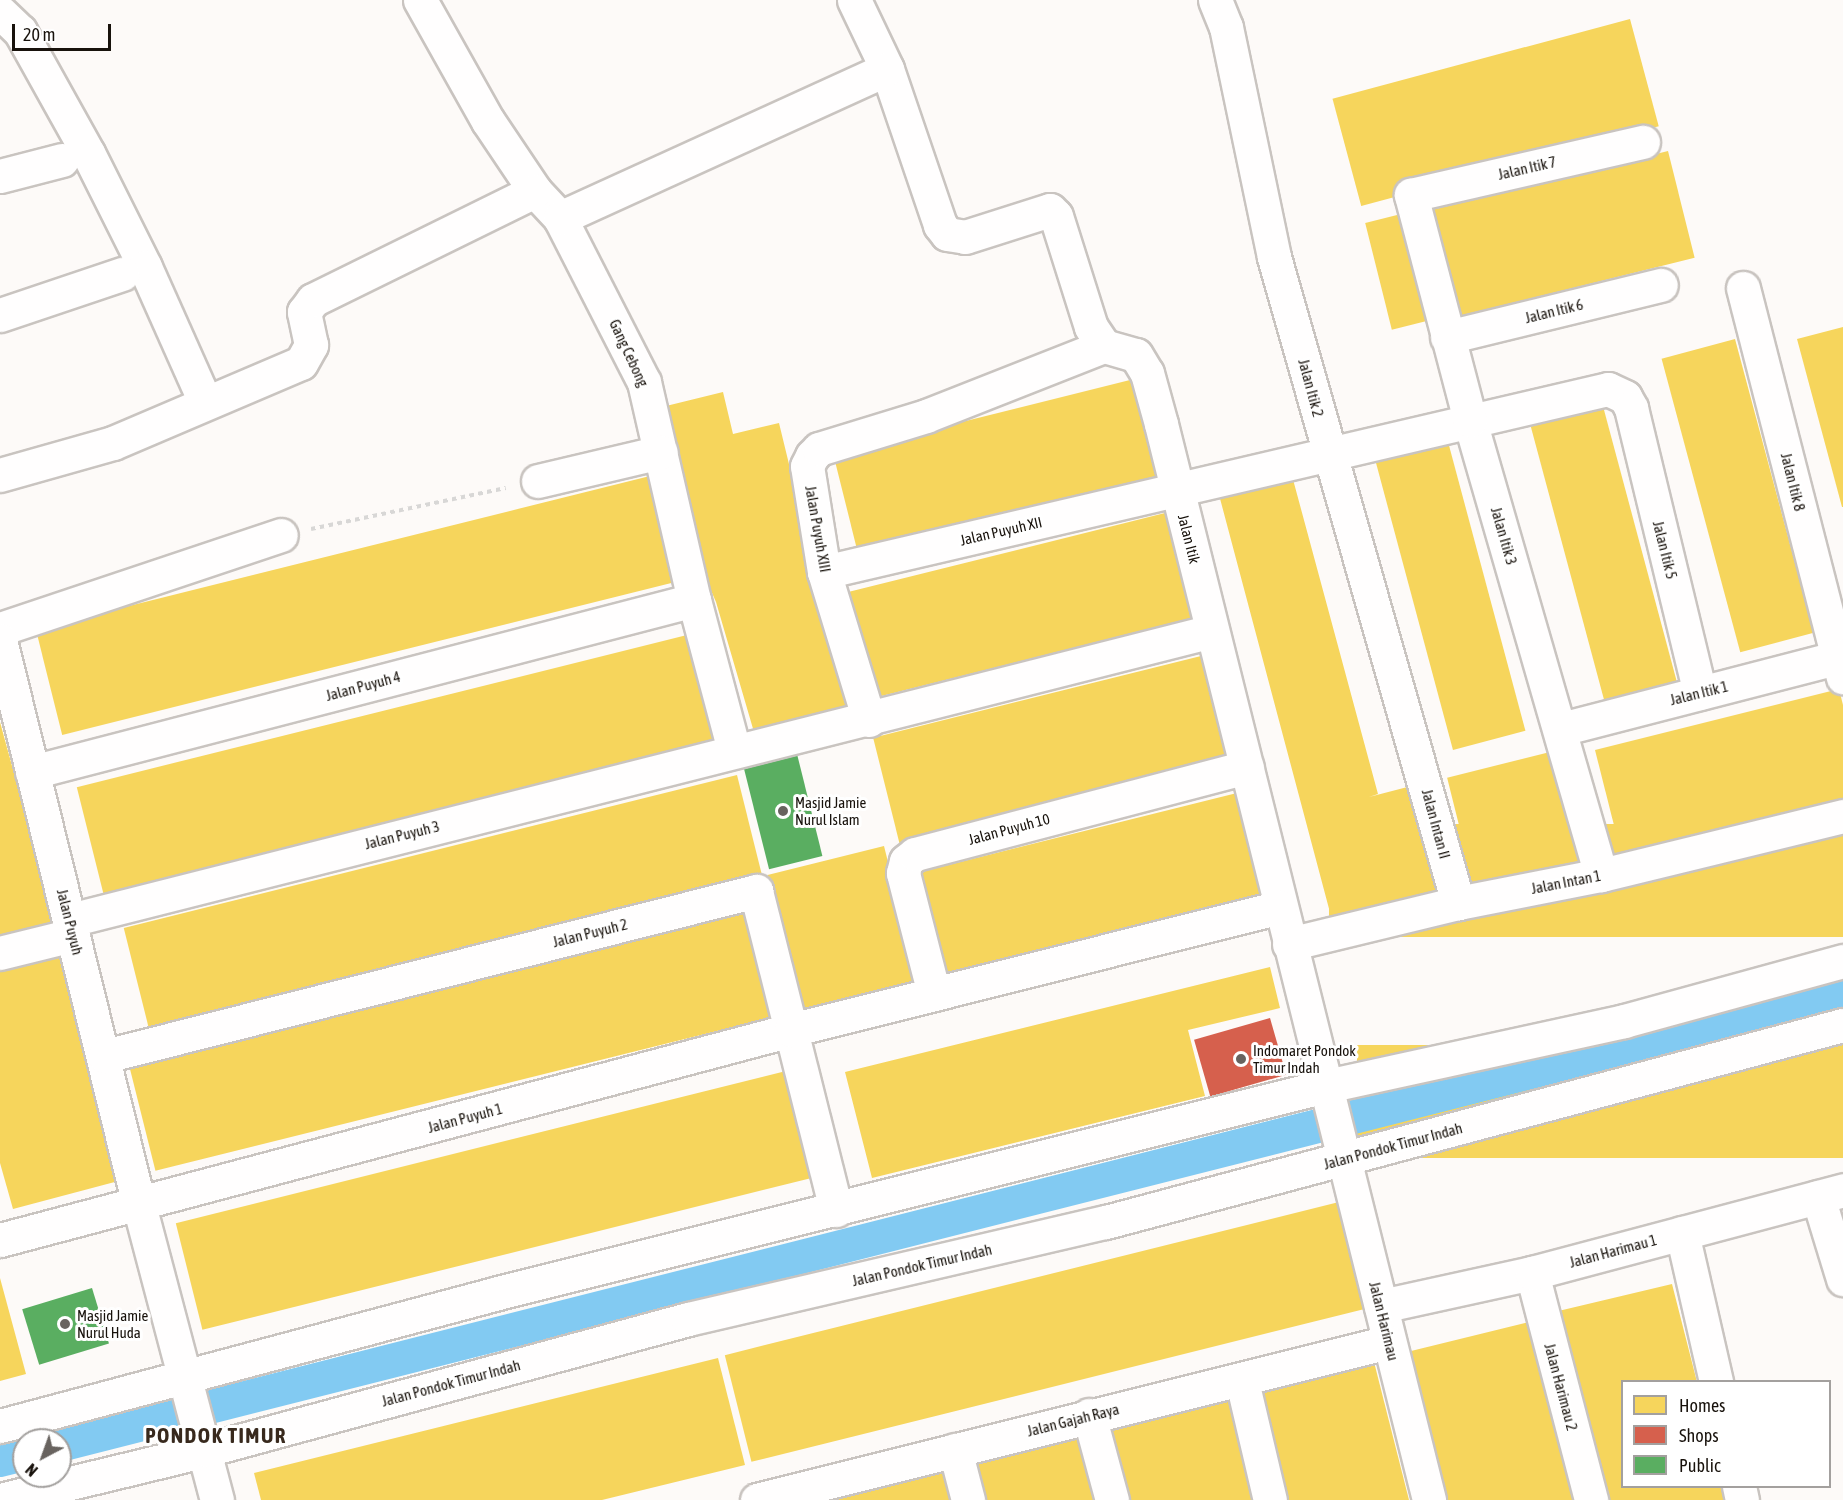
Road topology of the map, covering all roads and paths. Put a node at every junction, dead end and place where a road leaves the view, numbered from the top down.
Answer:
1 (420, 0) edge
2 (854, 0) edge
3 (1220, 13) edge
4 (2, 17) edge
5 (887, 69) junction
6 (1643, 142) dead end
7 (62, 160) dead end
8 (0, 176) edge
9 (535, 191) junction
10 (1411, 195) joint
11 (560, 218) junction
12 (122, 274) dead end
13 (1661, 285) dead end
14 (1743, 288) dead end
15 (0, 315) edge
16 (1447, 337) junction
17 (1104, 346) junction
18 (205, 402) junction
19 (1631, 408) joint
20 (1470, 420) junction
21 (661, 452) junction
22 (1329, 453) junction
23 (0, 475) edge
24 (538, 481) joint
25 (1177, 490) junction
26 (281, 535) joint
27 (824, 572) junction
28 (694, 600) junction
29 (0, 629) edge
30 (1212, 631) junction
31 (0, 640) edge
32 (1841, 664) edge
33 (1700, 693) junction
34 (869, 720) junction
35 (1561, 729) junction
36 (1414, 745) joint
37 (734, 750) junction
38 (1247, 767) junction
39 (32, 772) junction
40 (1843, 816) edge
41 (1601, 875) junction
42 (1458, 903) junction
43 (1280, 907) junction
44 (71, 927) junction
45 (1289, 944) junction
46 (0, 953) edge
47 (1843, 961) edge
48 (934, 994) junction
49 (1843, 1025) edge
50 (791, 1030) junction
51 (105, 1056) junction
52 (1327, 1093) junction
53 (1342, 1151) junction
54 (1831, 1193) edge
55 (139, 1205) junction
56 (836, 1210) junction
57 (1682, 1233) junction
58 (0, 1239) edge
59 (1532, 1273) junction
60 (1843, 1280) edge
61 (1381, 1306) junction
62 (1389, 1342) junction
63 (1716, 1380) edge
64 (1242, 1381) junction
65 (187, 1387) junction
66 (1089, 1415) junction
67 (0, 1426) edge
68 (204, 1443) junction
69 (955, 1450) junction
70 (814, 1493) edge
71 (0, 1500) edge
72 (217, 1500) edge
73 (757, 1500) edge
74 (968, 1500) edge
75 (1112, 1500) edge
76 (1270, 1500) edge
77 (1429, 1500) edge
78 (1591, 1500) edge

1 - 9 street, Gang Cebong
2 - 5 street
3 - 22 street, Jalan Itik 2
4 - 18 street
5 - 11 street
5 - 17 street
6 - 10 street, Jalan Itik 7
7 - 8 street
9 - 11 street, Gang Cebong
9 - 18 street
10 - 16 street, Jalan Itik 3
11 - 21 street, Gang Cebong
12 - 15 street
13 - 16 street, Jalan Itik 6
14 - 32 street, Jalan Itik 8
16 - 20 street, Jalan Itik 3
17 - 25 street, Jalan Itik
17 - 27 street, Jalan Puyuh XIII
18 - 23 street
19 - 20 street, Jalan Puyuh XII
19 - 33 street, Jalan Itik 5
20 - 22 street, Jalan Puyuh XII
20 - 35 street, Jalan Itik 3
21 - 24 street
21 - 28 street, Gang Cebong
22 - 25 street, Jalan Puyuh XII
22 - 36 street, Jalan Itik 2
24 - 26 path
25 - 27 street, Jalan Puyuh XII
25 - 30 street, Jalan Itik
26 - 29 street
27 - 34 street, Jalan Puyuh XIII
28 - 37 street, Gang Cebong
28 - 39 street, Jalan Puyuh 4
30 - 34 street, Jalan Puyuh 3
30 - 38 street, Jalan Itik
31 - 39 street, Jalan Puyuh
32 - 33 street, Jalan Itik 1
33 - 35 street, Jalan Itik 1
34 - 37 street, Jalan Puyuh 3
35 - 41 street, Jalan Itik 3
36 - 42 street, Jalan Intan II
37 - 44 street, Jalan Puyuh 3
38 - 43 street, Jalan Itik
38 - 48 street, Jalan Puyuh 10
39 - 44 street, Jalan Puyuh
40 - 41 street, Jalan Intan 1
41 - 42 street, Jalan Intan 1
42 - 45 street, Jalan Intan 1
43 - 45 street, Jalan Itik
43 - 48 street, Jalan Puyuh 1
44 - 46 street, Jalan Puyuh 3
44 - 51 street, Jalan Puyuh
45 - 52 street, Jalan Itik
47 - 52 street
48 - 50 street, Jalan Puyuh 1
49 - 53 street, Jalan Pondok Timur Indah
50 - 51 street, Jalan Puyuh 2
50 - 55 street, Jalan Puyuh 1
50 - 56 street, Jalan Puyuh 2
51 - 55 street, Jalan Puyuh
52 - 53 street, Jalan Harimau
52 - 56 street
53 - 61 street, Jalan Harimau
53 - 68 street, Jalan Pondok Timur Indah
54 - 57 street, Jalan Harimau 1
54 - 60 street
55 - 58 street, Jalan Puyuh 1
55 - 65 street, Jalan Puyuh
56 - 65 street
57 - 59 street, Jalan Harimau 1
57 - 63 street
59 - 61 street, Jalan Harimau 1
59 - 78 street, Jalan Harimau 2
61 - 62 street, Jalan Harimau
62 - 64 street, Jalan Gajah Raya
62 - 77 street, Jalan Harimau
64 - 66 street, Jalan Gajah Raya
64 - 76 street
65 - 67 street
65 - 68 street, Jalan Puyuh
66 - 69 street, Jalan Gajah Raya
66 - 75 street
68 - 71 street, Jalan Pondok Timur Indah
68 - 72 street, Jalan Puyuh
69 - 70 street, Jalan Gajah Raya
69 - 74 street
70 - 73 street, Jalan Gajah Raya

